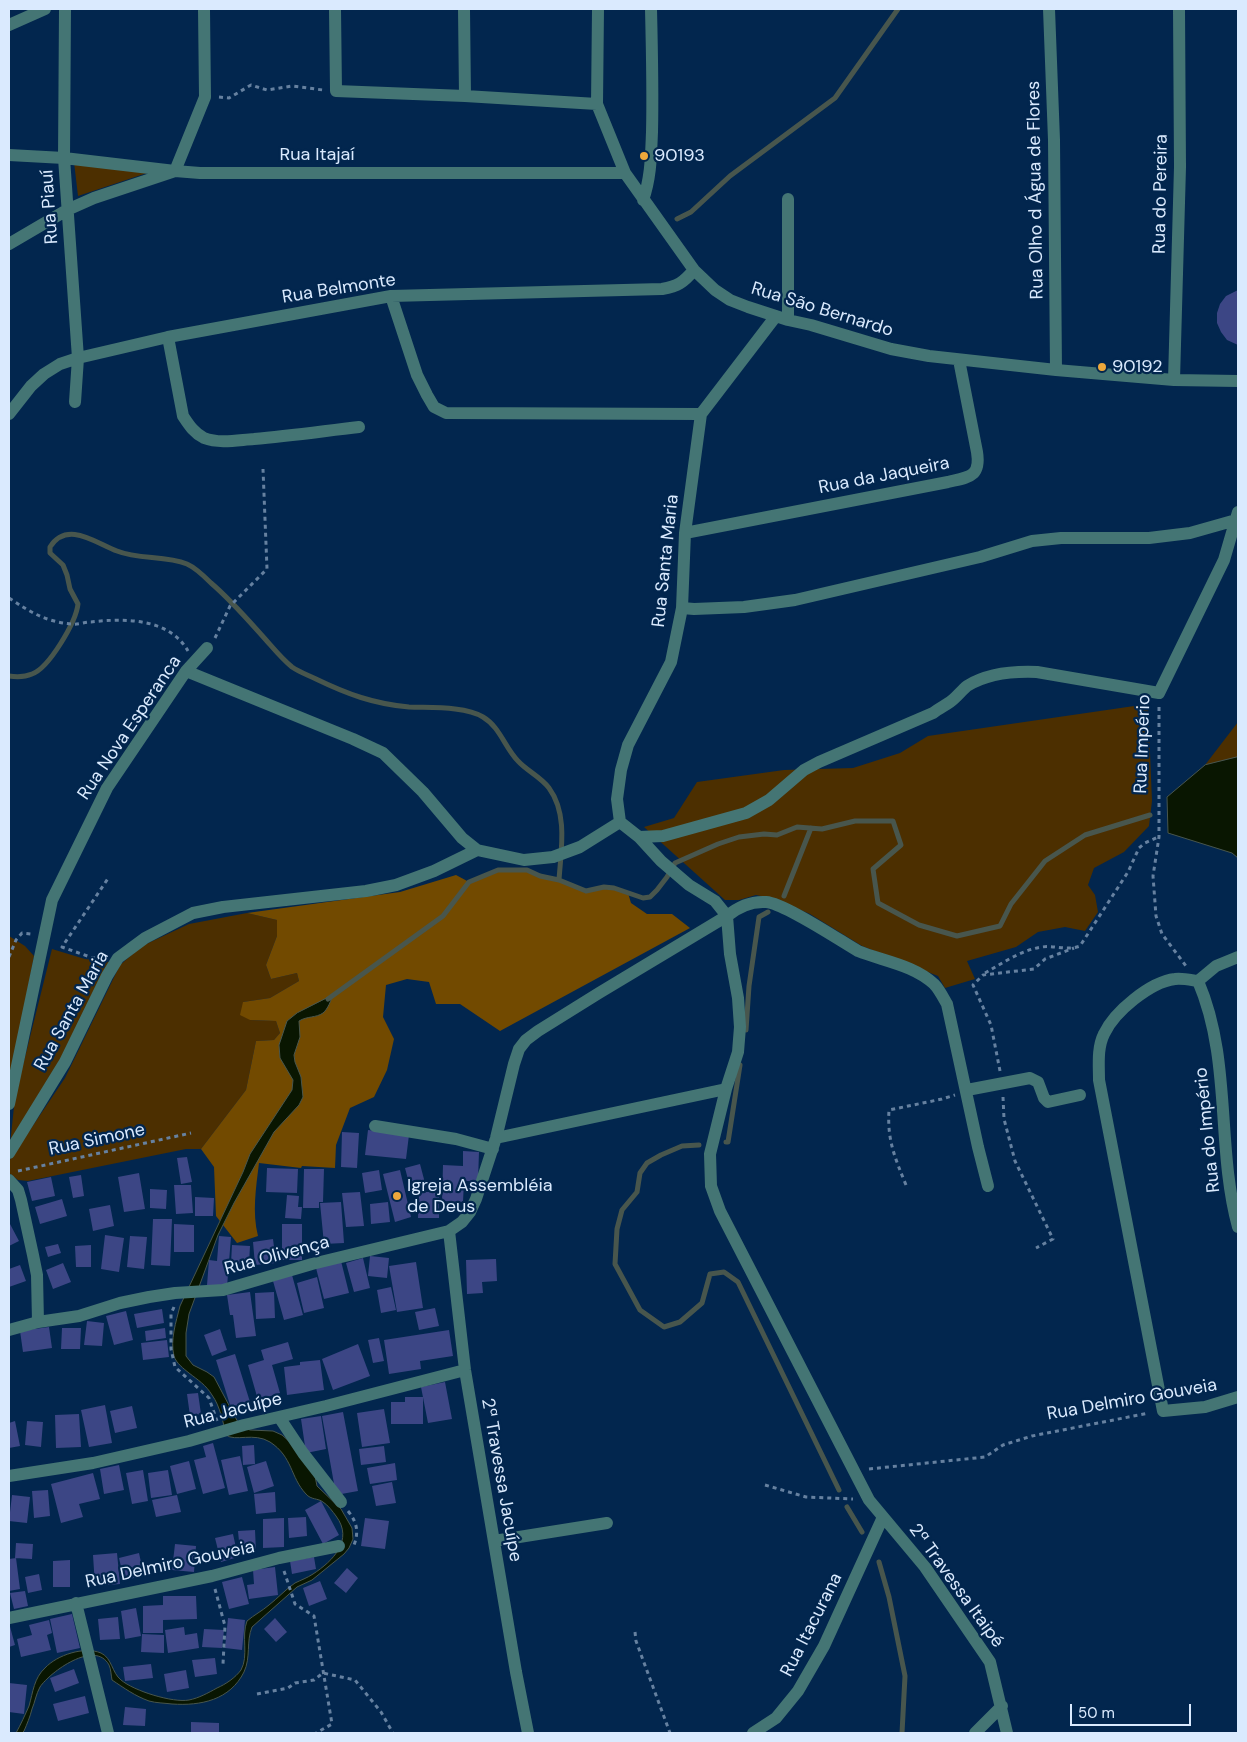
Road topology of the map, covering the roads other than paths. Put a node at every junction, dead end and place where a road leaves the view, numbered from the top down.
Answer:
1 (45, 9) edge
2 (65, 9) edge
3 (204, 9) edge
4 (335, 9) edge
5 (464, 9) edge
6 (598, 9) edge
7 (651, 9) edge
8 (1049, 9) edge
9 (1179, 9) edge
10 (9, 25) edge
11 (465, 96) junction
12 (597, 104) junction
13 (9, 155) edge
14 (64, 158) junction
15 (175, 171) junction
16 (625, 173) junction
17 (643, 200) junction
18 (788, 200) dead end
19 (67, 210) junction
20 (9, 244) edge
21 (694, 270) junction
22 (391, 296) junction
23 (782, 318) junction
24 (168, 337) junction
25 (78, 358) junction
26 (959, 360) junction
27 (1056, 370) junction
28 (1174, 380) junction
29 (1238, 381) edge
30 (74, 402) dead end
31 (9, 414) edge
32 (701, 414) junction
33 (359, 427) dead end
34 (1237, 516) edge
35 (686, 533) junction
36 (682, 608) junction
37 (207, 648) road end
38 (190, 667) junction
39 (620, 822) junction
40 (639, 837) junction
41 (477, 850) junction
42 (728, 916) junction
43 (1238, 957) edge
44 (1198, 980) junction
45 (726, 1089) junction
46 (967, 1090) junction
47 (1080, 1095) dead end
48 (9, 1104) edge
49 (375, 1126) dead end
50 (494, 1143) junction
51 (9, 1153) edge
52 (12, 1176) edge
53 (988, 1186) dead end
54 (1238, 1227) edge
55 (448, 1231) junction
56 (38, 1322) junction
57 (9, 1330) edge
58 (464, 1370) junction
59 (1238, 1397) edge
60 (279, 1417) junction
61 (9, 1476) edge
62 (341, 1502) road end
63 (883, 1517) junction
64 (606, 1523) dead end
65 (494, 1541) junction
66 (339, 1546) dead end
67 (76, 1603) junction
68 (9, 1618) edge
69 (1002, 1706) junction
70 (108, 1733) edge
71 (528, 1733) edge
72 (753, 1733) edge
73 (975, 1733) edge
74 (1007, 1733) edge

1 - 10 street
2 - 14 street, Rua Piauí
3 - 15 street
4 - 11 street
5 - 11 street
6 - 12 street, Rua São Bernardo
7 - 17 street
8 - 27 street, Rua Olho d Água de Flores
9 - 28 street, Rua do Pereira
11 - 12 street
12 - 16 street, Rua São Bernardo
13 - 14 street, Rua Itajaí
14 - 15 street, Rua Itajaí
14 - 19 street, Rua Piauí
15 - 16 street, Rua Itajaí
15 - 19 street
16 - 17 street, Rua São Bernardo
17 - 21 street, Rua São Bernardo
18 - 23 street
19 - 20 street
19 - 25 street, Rua Piauí
21 - 22 street, Rua Belmonte
21 - 23 street, Rua São Bernardo
22 - 24 street, Rua Belmonte
22 - 32 street
23 - 26 street, Rua São Bernardo
23 - 32 street
24 - 25 street, Rua Belmonte
24 - 33 street
25 - 30 street, Rua Piauí
25 - 31 street, Rua Belmonte
26 - 27 street, Rua São Bernardo
26 - 35 street, Rua da Jaqueira
27 - 28 street, Rua São Bernardo
28 - 29 street, Rua São Bernardo
32 - 35 street, Rua Santa Maria
34 - 36 street
34 - 40 street, Rua Império
35 - 36 street, Rua Santa Maria
36 - 39 street, Rua Santa Maria
37 - 38 street, Rua Nova Esperanca
38 - 41 street
38 - 48 street, Rua Nova Esperanca
39 - 40 street
39 - 41 street
40 - 42 street
41 - 51 street, Rua Santa Maria
42 - 45 street
42 - 46 street, Rua Olivença
42 - 50 street, Rua Olivença
43 - 44 street
44 - 54 street, Rua do Império
44 - 59 street, Rua Delmiro Gouveia
45 - 50 street
45 - 63 street, 2ª Travessa Itaipé
46 - 47 street
46 - 53 street, Rua Olivença
49 - 50 street
50 - 55 street, Rua Olivença
52 - 56 street
55 - 56 street, Rua Olivença
55 - 58 street, 2ª Travessa Jacuípe
56 - 57 street, Rua Olivença
58 - 60 street, Rua Jacuípe
58 - 65 street, 2ª Travessa Jacuípe
60 - 61 street, Rua Jacuípe
60 - 62 street
63 - 69 street, 2ª Travessa Itaipé
63 - 72 street, Rua Itacurana
64 - 65 street
65 - 71 street, 2ª Travessa Jacuípe
66 - 67 street, Rua Delmiro Gouveia
67 - 68 street, Rua Delmiro Gouveia
67 - 70 street
69 - 73 street
69 - 74 street, 2ª Travessa Itaipé

